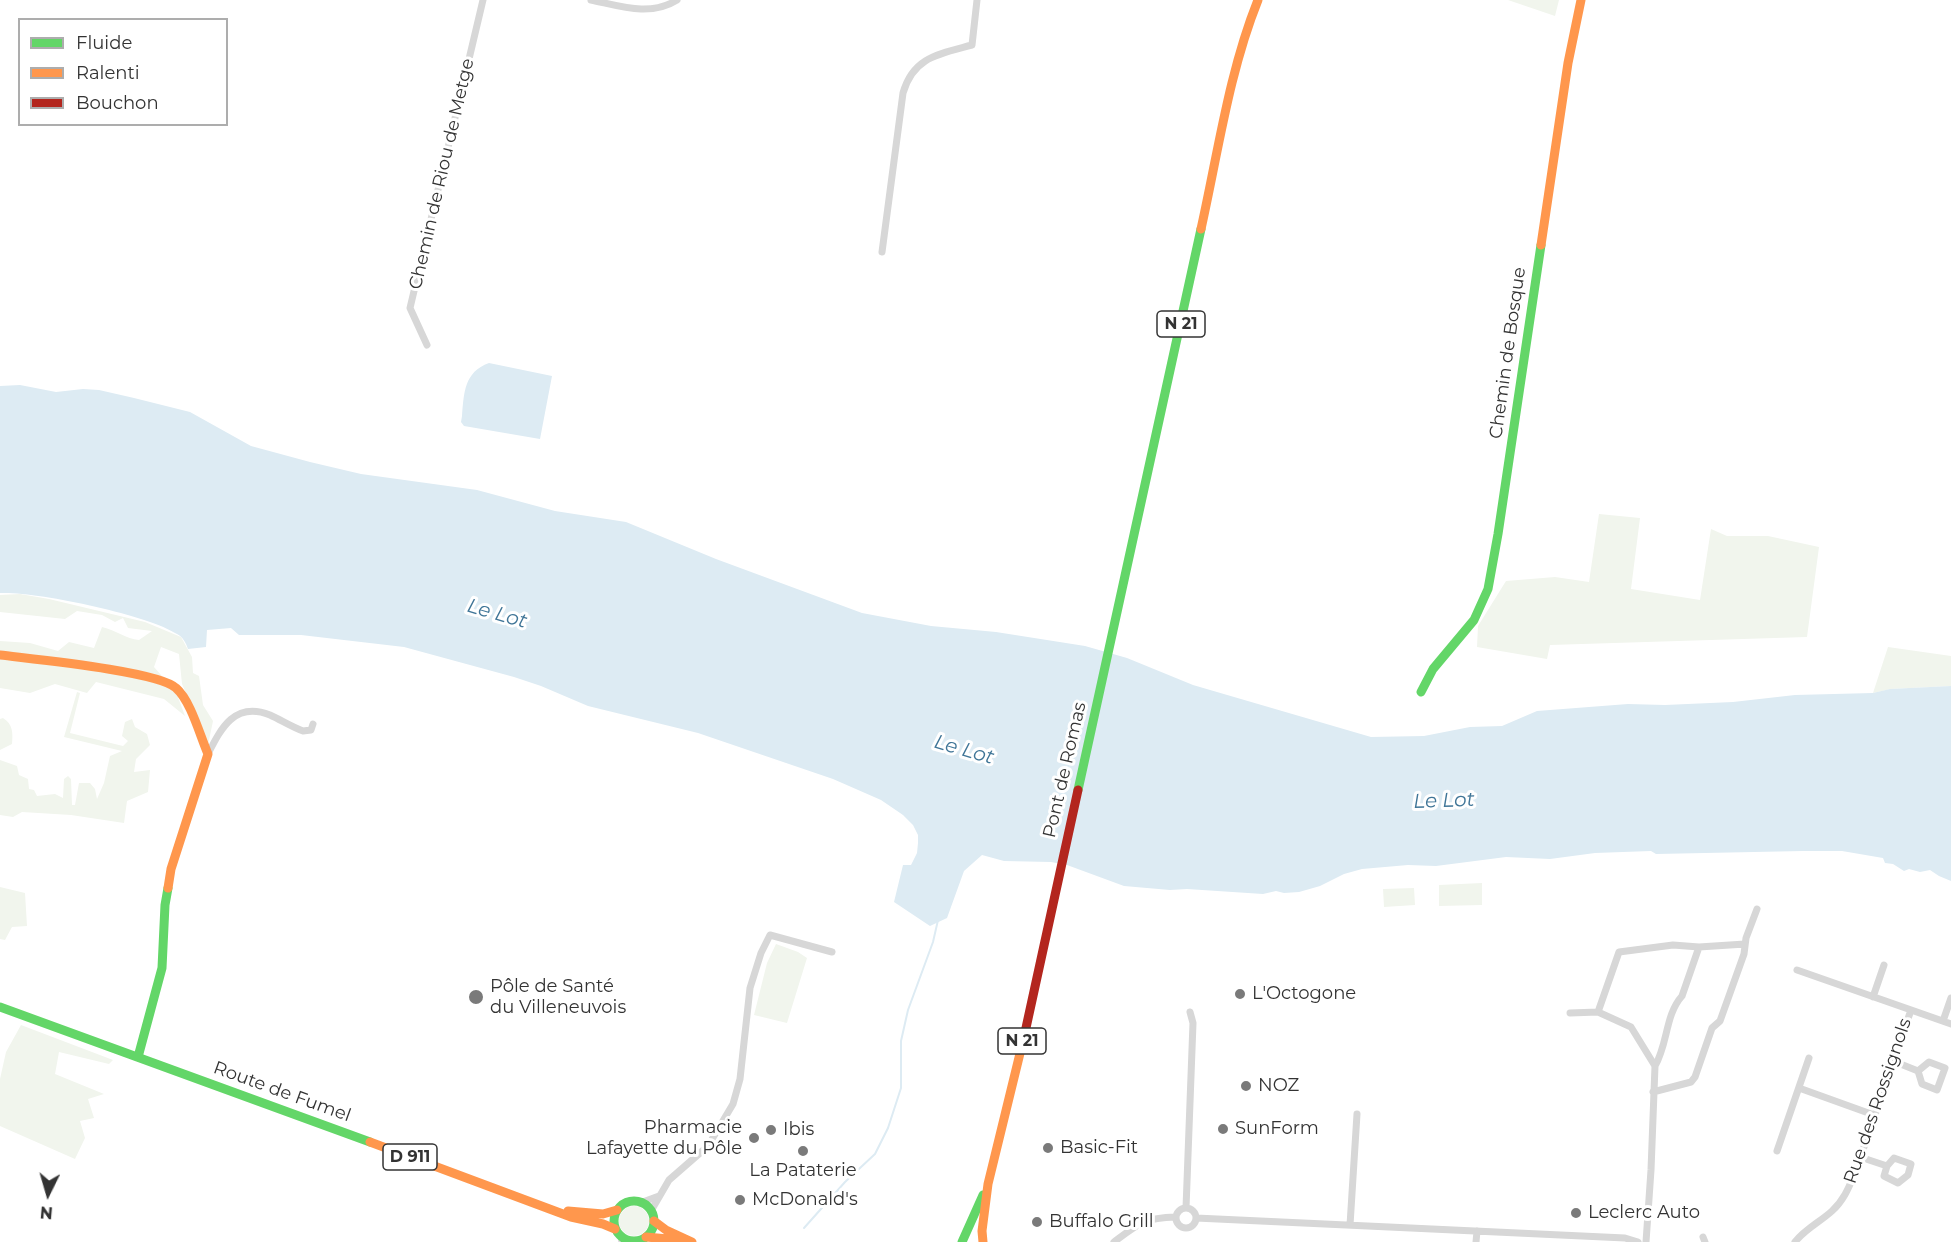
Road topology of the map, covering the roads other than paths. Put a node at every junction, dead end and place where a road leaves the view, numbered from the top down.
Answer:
1 (483, 0) edge
2 (591, 0) edge
3 (677, 0) edge
4 (977, 0) edge
5 (1257, 0) edge
6 (1581, 0) edge
7 (882, 252) dead end
8 (427, 345) dead end
9 (0, 655) edge
10 (1421, 692) dead end
11 (313, 724) dead end
12 (208, 754) junction
13 (1757, 909) dead end
14 (1745, 944) junction
15 (1699, 947) junction
16 (831, 952) dead end
17 (1884, 965) dead end
18 (1797, 970) dead end
19 (1873, 997) junction
20 (1951, 998) edge
21 (0, 1007) edge
22 (1911, 1010) junction
23 (1190, 1012) dead end
24 (1598, 1012) junction
25 (1570, 1013) dead end
26 (1943, 1021) junction
27 (1951, 1024) edge
28 (138, 1057) junction
29 (1809, 1058) dead end
30 (1893, 1061) junction
31 (1655, 1066) junction
32 (1918, 1071) dead end
33 (1799, 1088) junction
34 (1653, 1092) junction
35 (1357, 1113) dead end
36 (1874, 1115) junction
37 (1777, 1151) dead end
38 (1860, 1157) junction
39 (1887, 1166) dead end
40 (988, 1184) junction
41 (659, 1196) junction
42 (640, 1203) junction
43 (1186, 1208) junction
44 (553, 1210) junction
45 (617, 1210) junction
46 (652, 1216) junction
47 (1176, 1217) junction
48 (1196, 1218) junction
49 (1350, 1225) junction
50 (1477, 1231) junction
51 (620, 1236) edge
52 (640, 1240) edge
53 (691, 1242) edge
54 (962, 1242) edge
55 (983, 1242) edge
56 (1114, 1242) edge
57 (1476, 1242) edge
58 (1638, 1242) edge
59 (1646, 1242) edge
60 (1795, 1242) edge

1 - 8 street, Chemin de Riou de Metge
2 - 3 street
4 - 7 street
5 - 40 main road, Pont de Romas / N 21
6 - 10 main road, Chemin de Bosque
9 - 12 main road
11 - 12 street
12 - 28 main road
13 - 14 street
14 - 15 street
14 - 34 street
15 - 24 street
15 - 31 street
16 - 41 street
17 - 19 street
18 - 19 street
19 - 22 street
20 - 26 street
21 - 28 main road, Route de Fumel / D 911
22 - 26 street
22 - 30 street, Rue des Rossignols
23 - 43 street
24 - 25 street
24 - 31 street
26 - 27 street
28 - 44 main road, Route de Fumel / D 911
29 - 33 street
30 - 32 street
30 - 36 street, Rue des Rossignols
31 - 34 street
33 - 36 street
33 - 37 street
34 - 59 street
35 - 49 street
36 - 38 street, Rue des Rossignols
38 - 39 street
38 - 60 street, Rue des Rossignols
40 - 54 main road, N 21
40 - 55 main road, N 21
41 - 42 street
41 - 46 street
42 - 45 main road
42 - 46 main road
43 - 47 street
43 - 48 street
44 - 45 main road, Route de Fumel / D 911
44 - 51 main road, Route de Fumel / D 911
45 - 51 main road
46 - 52 main road
46 - 53 main road
47 - 48 street
47 - 56 street
48 - 49 street
49 - 50 street
50 - 57 street
50 - 58 street
51 - 52 main road
52 - 53 main road

